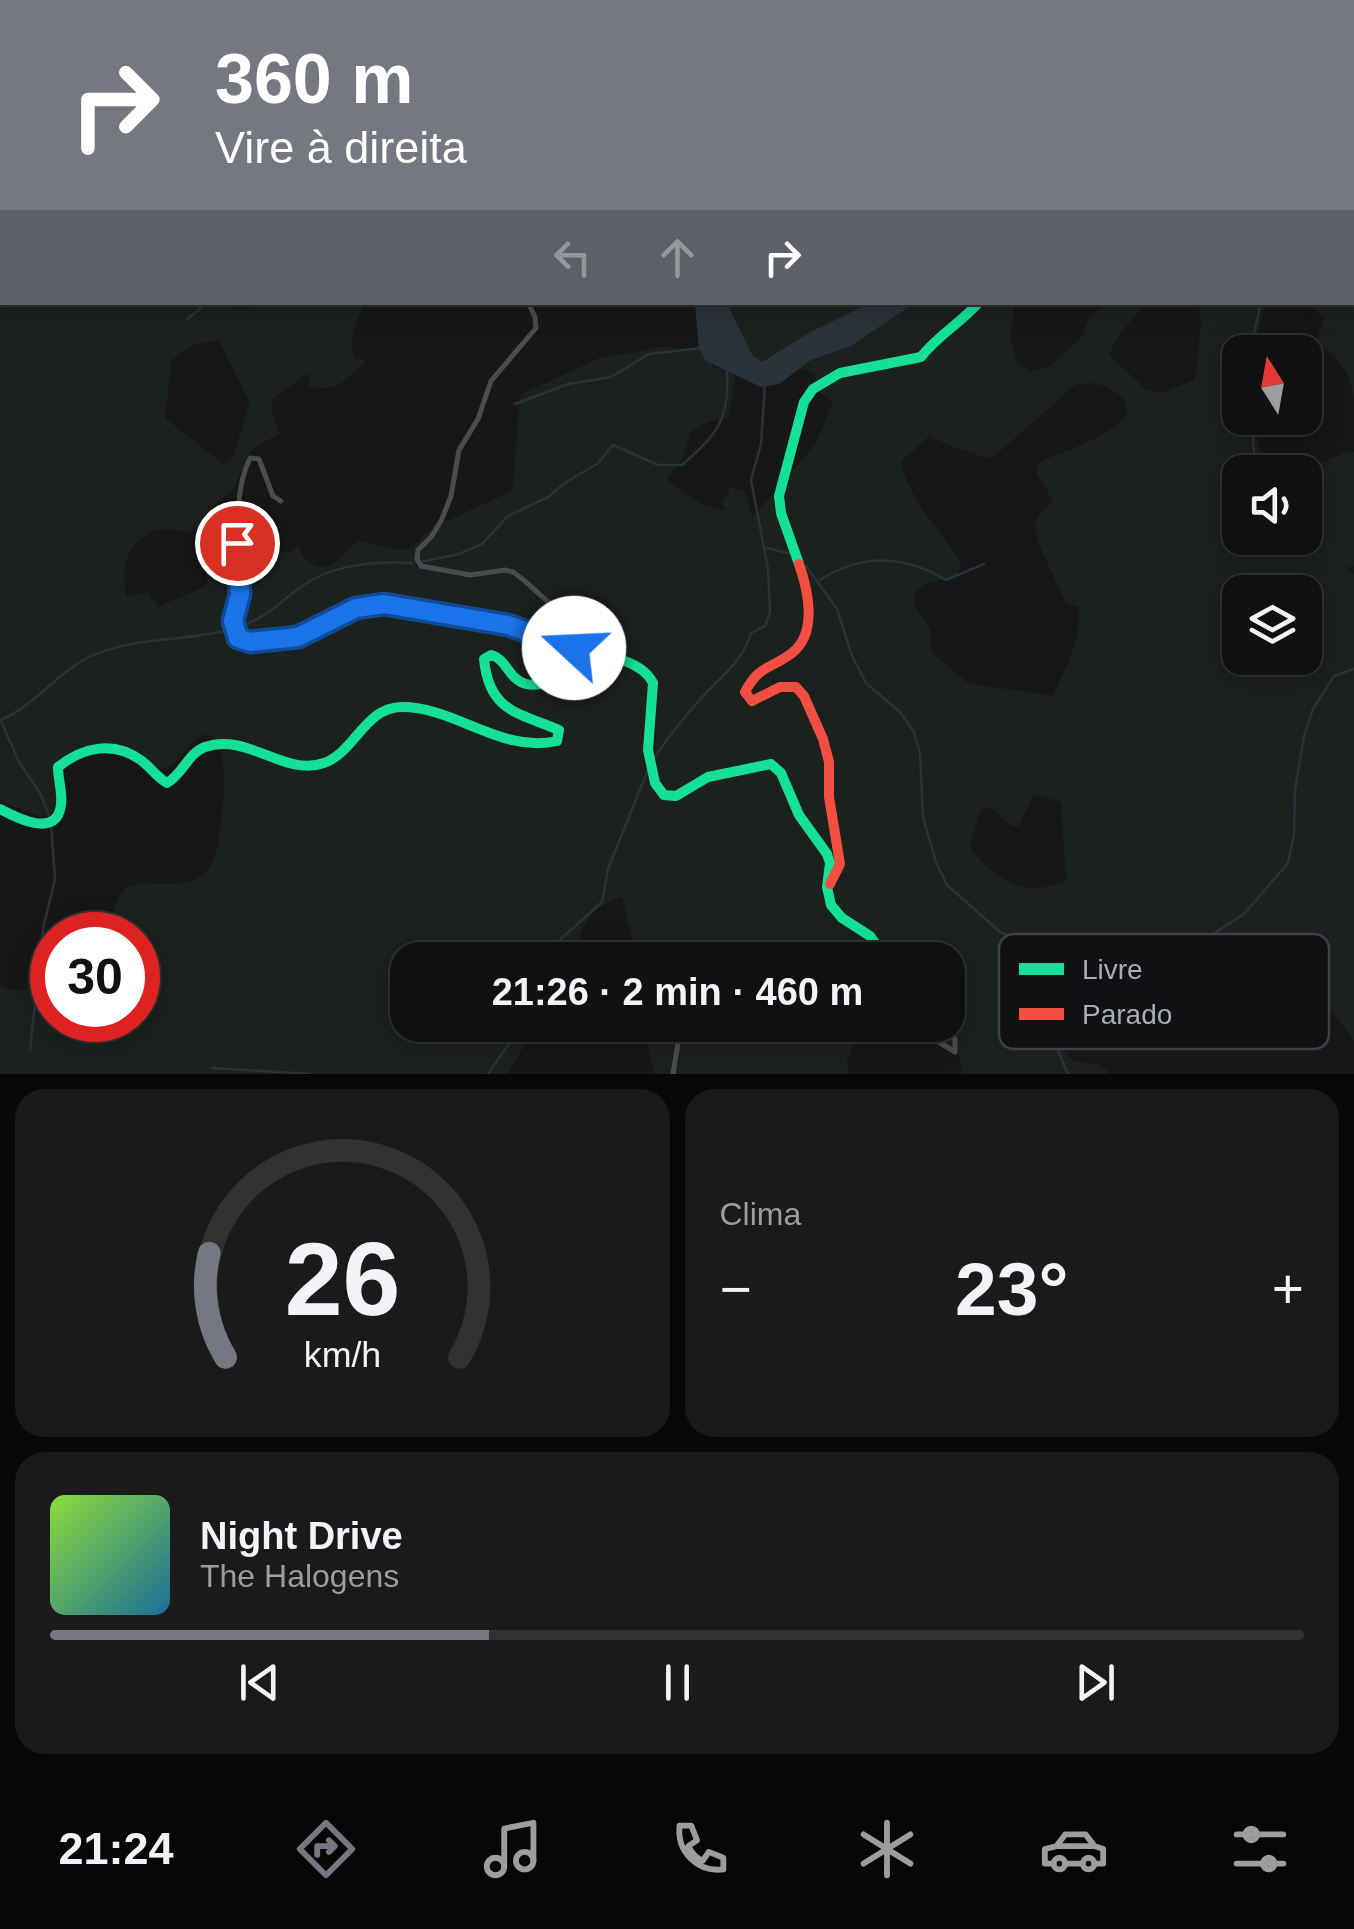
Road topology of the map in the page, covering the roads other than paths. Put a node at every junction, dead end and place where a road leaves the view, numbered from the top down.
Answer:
1 (529, 305) edge
2 (976, 305) edge
3 (282, 501) dead end
4 (591, 659) junction
5 (618, 659) junction
6 (0, 809) edge
7 (827, 888) junction
8 (874, 942) edge
9 (678, 1042) edge
10 (939, 1042) edge
11 (956, 1042) edge
12 (672, 1074) edge

1 - 5 street
2 - 7 street
3 - 4 street
4 - 5 street
4 - 6 street
5 - 7 street
7 - 8 street
9 - 12 street
10 - 11 street

